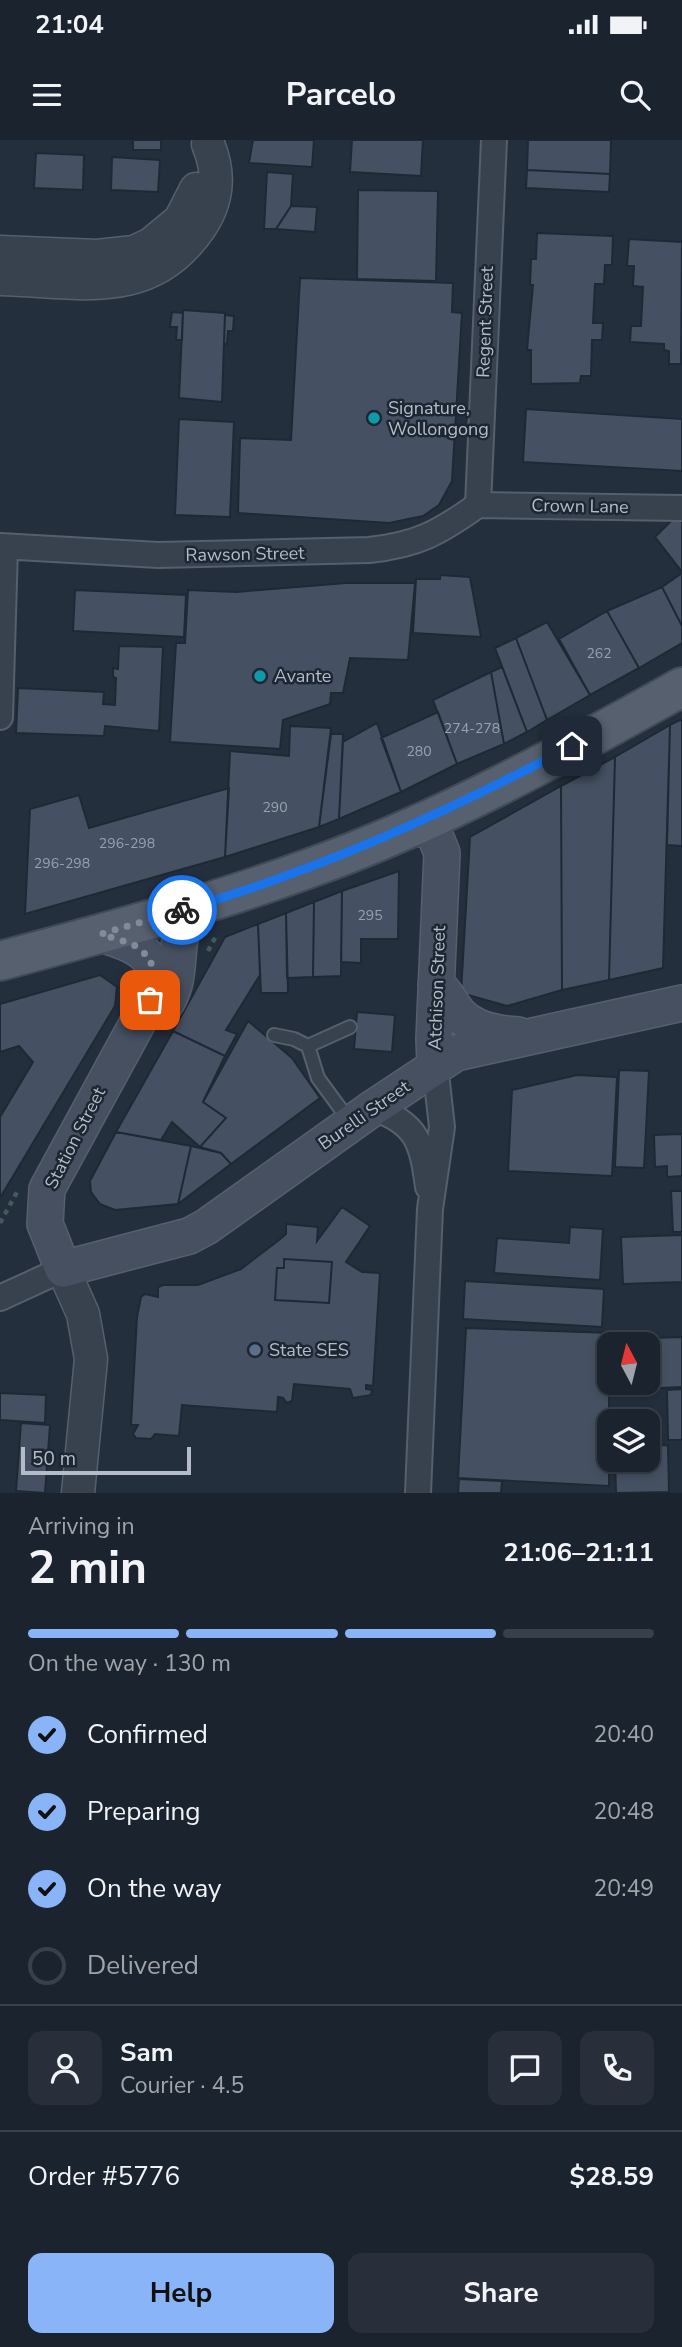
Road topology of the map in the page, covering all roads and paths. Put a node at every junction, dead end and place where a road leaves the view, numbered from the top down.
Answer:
1 (494, 140) edge
2 (208, 142) edge
3 (0, 252) edge
4 (0, 279) edge
5 (478, 505) junction
6 (682, 508) edge
7 (3, 546) edge
8 (682, 687) edge
9 (0, 718) edge
10 (412, 826) junction
11 (204, 904) junction
12 (101, 934) junction
13 (0, 961) edge
14 (436, 984) junction
15 (682, 1003) edge
16 (135, 1026) junction
17 (351, 1027) dead end
18 (533, 1034) junction
19 (274, 1035) dead end
20 (308, 1046) junction
21 (435, 1065) junction
22 (362, 1115) junction
23 (430, 1209) junction
24 (63, 1269) junction
25 (0, 1298) edge
26 (78, 1493) edge
27 (418, 1493) edge

1 - 5 street, Regent Street
2 - 3 street
2 - 4 street
5 - 6 street, Crown Lane
5 - 7 street, Rawson Street
7 - 9 street
8 - 10 main road
10 - 11 main road
10 - 14 main road, Atchison Street
11 - 12 main road
11 - 16 main road, Station Street
12 - 13 main road
12 - 16 main road, Station Street
14 - 18 main road
14 - 21 main road, Atchison Street
15 - 18 main road, Burelli Street
16 - 24 main road, Station Street
17 - 20 lane
18 - 21 main road, Burelli Street
19 - 20 lane
20 - 22 lane
21 - 22 main road, Burelli Street
21 - 23 street, Atchison Street
22 - 23 street, Atchison Street
22 - 24 main road, Burelli Street
23 - 27 street, Atchison Street
24 - 25 street
24 - 26 street

